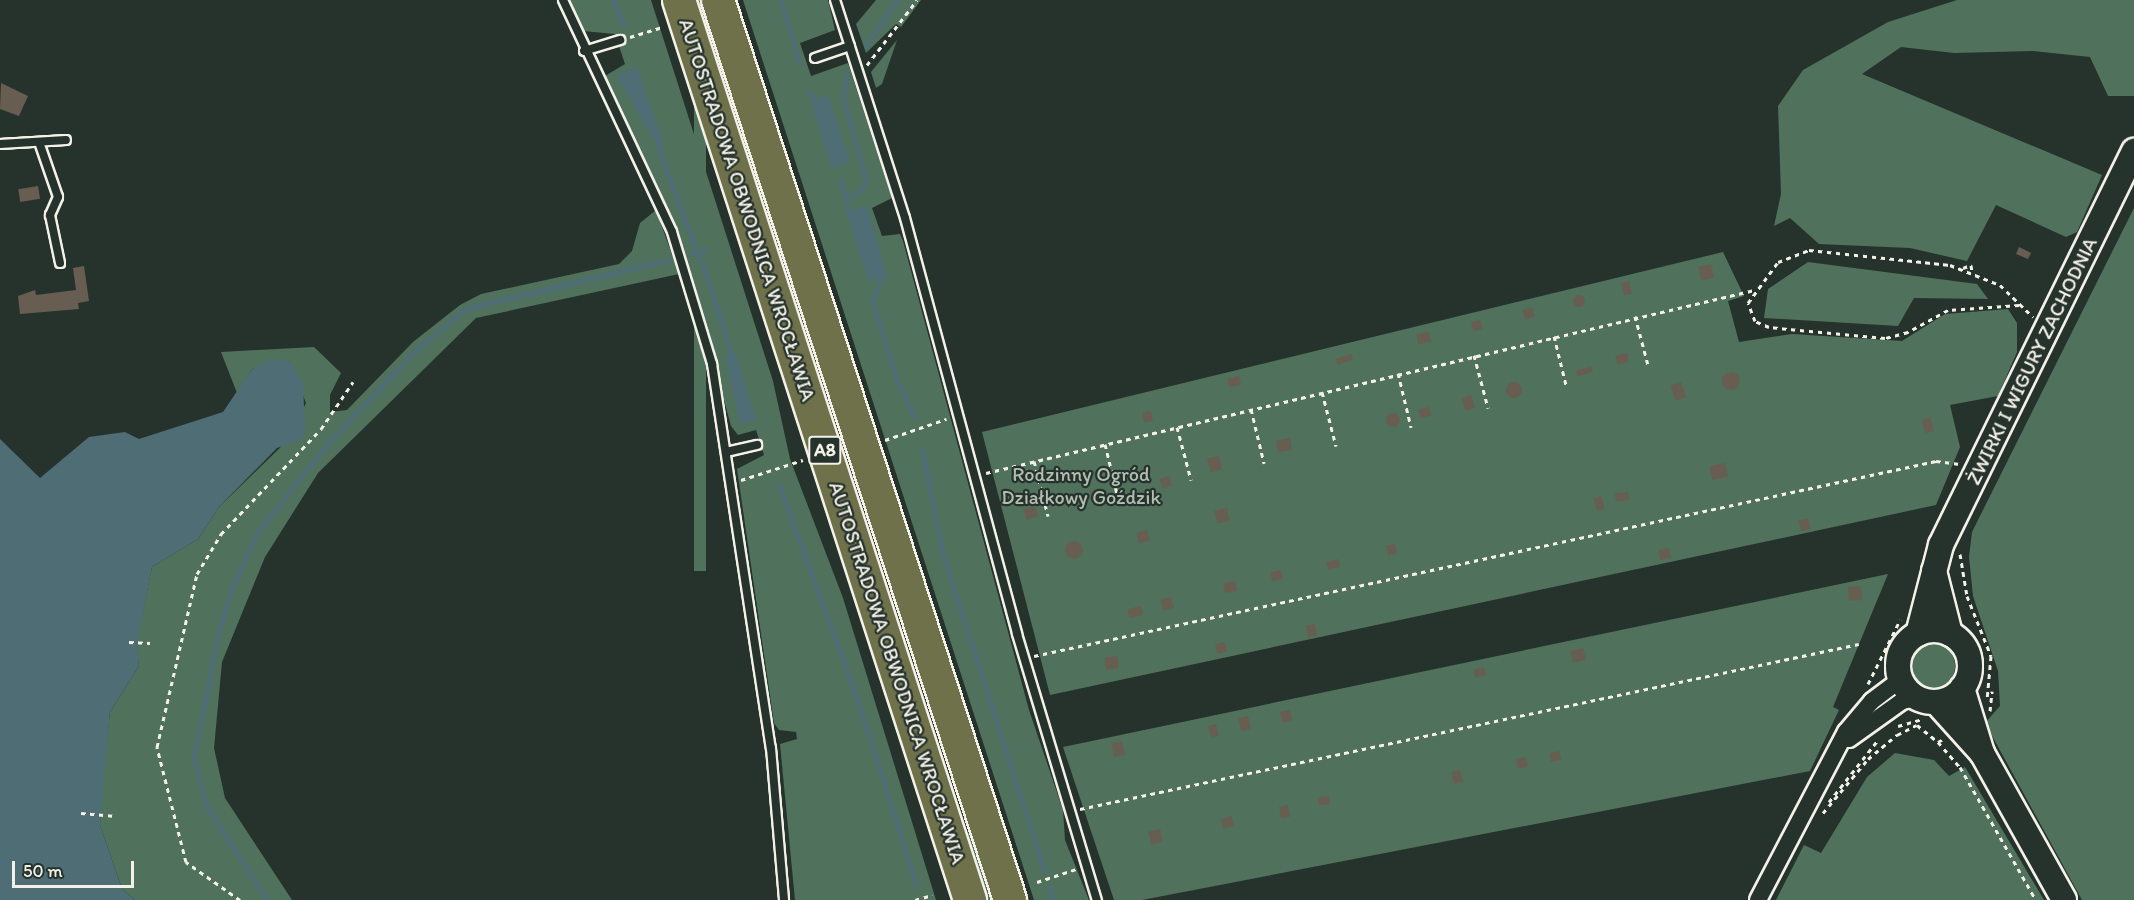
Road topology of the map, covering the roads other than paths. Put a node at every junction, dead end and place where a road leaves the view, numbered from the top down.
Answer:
1 (563, 0) edge
2 (679, 0) edge
3 (718, 0) edge
4 (834, 0) edge
5 (620, 40) road end
6 (849, 46) junction
7 (584, 51) junction
8 (815, 58) dead end
9 (66, 140) dead end
10 (39, 142) junction
11 (0, 144) edge
12 (2134, 151) edge
13 (60, 263) dead end
14 (757, 445) dead end
15 (726, 452) junction
16 (1934, 572) junction
17 (1918, 634) junction
18 (1950, 634) junction
19 (1900, 680) junction
20 (1962, 688) junction
21 (1928, 708) junction
22 (1843, 743) junction
23 (1982, 753) junction
24 (784, 900) edge
25 (970, 900) edge
26 (1010, 900) edge
27 (1096, 900) edge
28 (1758, 900) edge
29 (2064, 900) edge

1 - 7 lane
2 - 25 highway, AUTOSTRADOWA OBWODNICA WROCŁAWIA / A8
3 - 26 highway, AUTOSTRADOWA OBWODNICA WROCŁAWIA / A8
4 - 6 lane
5 - 7 lane
6 - 8 lane
6 - 27 lane
7 - 15 lane
9 - 10 lane
10 - 11 lane
10 - 13 lane
12 - 16 street, ŻWIRKI I WIGURY ZACHODNIA
14 - 15 lane
15 - 24 lane
16 - 17 street, ŻWIRKI I WIGURY ZACHODNIA
16 - 18 street
17 - 18 street
17 - 19 street
18 - 20 street
19 - 21 street
19 - 22 street
20 - 21 street
20 - 23 street
21 - 22 street
21 - 23 street
22 - 28 street
23 - 29 street

